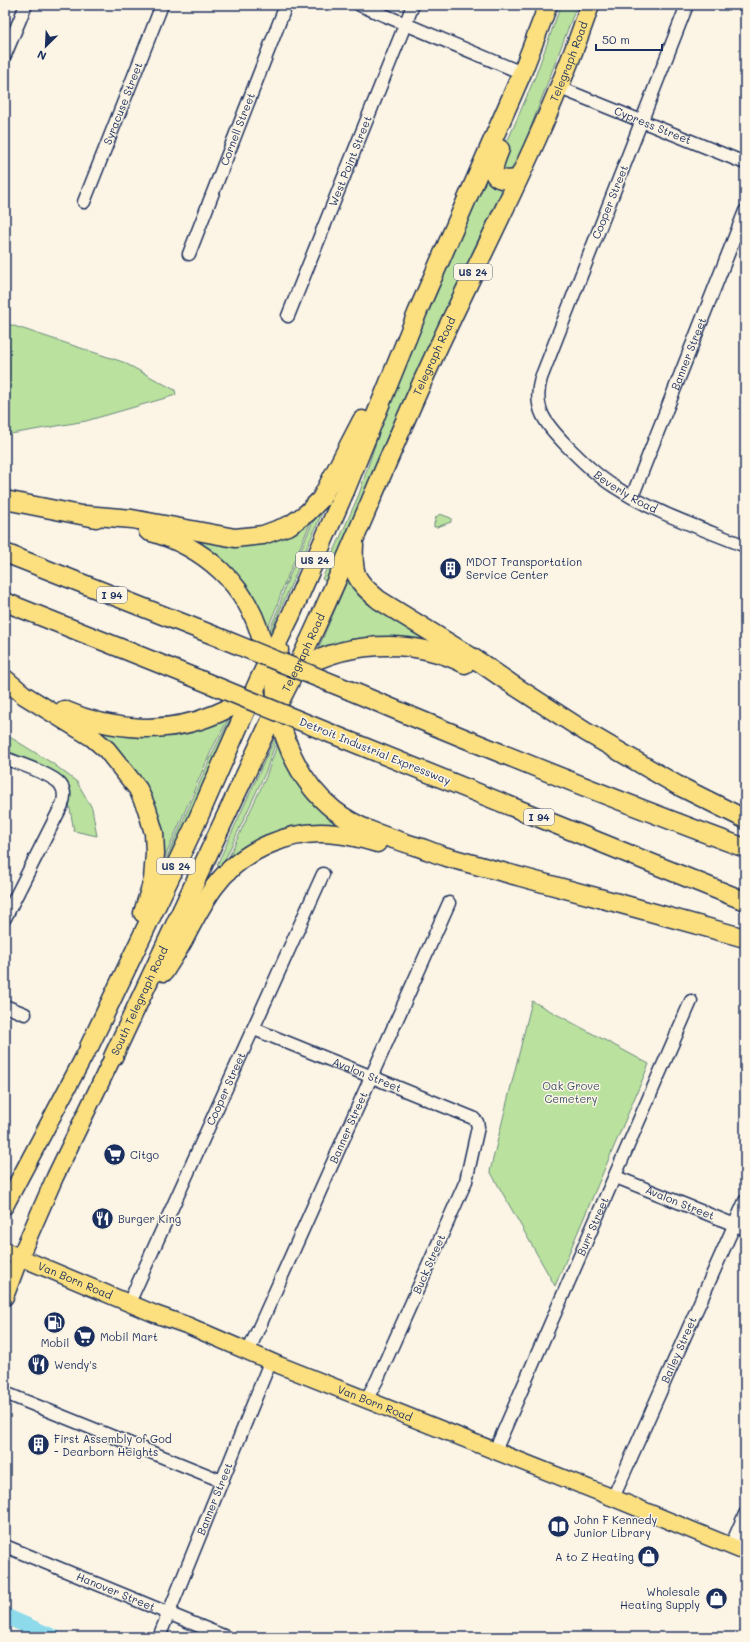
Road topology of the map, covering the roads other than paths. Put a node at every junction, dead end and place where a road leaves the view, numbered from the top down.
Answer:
1 (26, 5) edge
2 (162, 5) edge
3 (286, 5) edge
4 (360, 5) edge
5 (413, 5) edge
6 (579, 5) edge
7 (590, 5) edge
8 (687, 5) edge
9 (545, 13) edge
10 (406, 24) junction
11 (5, 55) edge
12 (522, 73) junction
13 (560, 88) junction
14 (642, 121) junction
15 (541, 131) junction
16 (745, 163) edge
17 (518, 179) junction
18 (84, 202) dead end
19 (745, 211) edge
20 (189, 254) dead end
21 (418, 311) junction
22 (288, 316) dead end
23 (538, 399) joint
24 (632, 497) junction
25 (5, 500) edge
26 (85, 515) junction
27 (355, 539) junction
28 (745, 546) edge
29 (5, 553) edge
30 (5, 602) edge
31 (309, 639) junction
32 (294, 673) junction
33 (5, 679) edge
34 (510, 683) junction
35 (269, 686) junction
36 (5, 758) edge
37 (745, 819) edge
38 (745, 848) edge
39 (446, 857) junction
40 (323, 874) dead end
41 (745, 901) edge
42 (449, 903) dead end
43 (5, 918) edge
44 (745, 938) edge
45 (692, 1001) dead end
46 (5, 1006) edge
47 (25, 1014) dead end
48 (254, 1029) junction
49 (92, 1040) junction
50 (116, 1051) junction
51 (372, 1076) junction
52 (477, 1124) joint
53 (616, 1177) junction
54 (745, 1201) edge
55 (5, 1206) edge
56 (740, 1227) edge
57 (5, 1251) edge
58 (20, 1258) junction
59 (5, 1297) edge
60 (129, 1303) junction
61 (248, 1352) junction
62 (270, 1362) junction
63 (5, 1393) edge
64 (366, 1400) junction
65 (495, 1451) junction
66 (222, 1481) junction
67 (613, 1498) junction
68 (745, 1514) edge
69 (5, 1546) edge
70 (738, 1549) edge
71 (168, 1613) junction
72 (159, 1637) edge
73 (226, 1637) edge

1 - 11 street
2 - 18 street, Syracuse Street
3 - 20 street, Cornell Street
4 - 10 street
5 - 10 street, West Point Street
6 - 15 highway
7 - 13 highway, Telegraph Road / US 24
8 - 14 street, Cooper Street
9 - 12 highway, US 24
9 - 17 highway
10 - 12 street
10 - 22 street, West Point Street
12 - 21 highway, US 24
13 - 14 street, Cypress Street
13 - 15 highway, Telegraph Road / US 24
14 - 16 street, Cypress Street
14 - 23 street, Cooper Street
15 - 17 highway, Telegraph Road / US 24
17 - 27 highway, Telegraph Road / US 24
19 - 24 street, Banner Street
21 - 26 highway
21 - 35 highway, US 24
23 - 24 street, Beverly Road
24 - 28 street, Beverly Road
25 - 26 highway
26 - 35 highway
27 - 31 highway, Telegraph Road / US 24
27 - 34 highway
29 - 38 highway, I 94, bridge
30 - 41 highway, Detroit Industrial Expressway / I 94, bridge
31 - 32 highway, Telegraph Road / US 24
31 - 35 highway
32 - 34 highway
32 - 35 highway, Telegraph Road / US 24
33 - 35 highway
33 - 49 highway
34 - 37 highway
35 - 39 highway
35 - 49 highway, US 24
35 - 50 highway, South Telegraph Road / US 24
36 - 43 street
39 - 44 highway
39 - 50 highway
40 - 48 street, Cooper Street
42 - 51 street, Banner Street
45 - 53 street, Burr Street
46 - 47 street
48 - 51 street, Avalon Street
48 - 60 street, Cooper Street
49 - 55 main road, US 24
50 - 58 main road, South Telegraph Road / US 24
51 - 52 street, Avalon Street
51 - 61 street, Banner Street
52 - 64 street, Buck Street
53 - 56 street, Avalon Street
53 - 65 street, Burr Street
54 - 56 street, Bailey Street
56 - 67 street, Bailey Street
57 - 58 main road, Van Born Road
58 - 59 main road, South Telegraph Road / US 24
58 - 60 main road, Van Born Road
60 - 61 main road, Van Born Road
61 - 62 main road, Van Born Road
62 - 64 main road, Van Born Road
62 - 66 street, Banner Street
63 - 66 street
64 - 65 main road, Van Born Road
65 - 67 main road, Van Born Road
66 - 71 street, Banner Street
67 - 70 main road, Van Born Road
68 - 70 street
69 - 71 street, Hanover Street
71 - 72 street, Banner Street
71 - 73 street, Hanover Street

